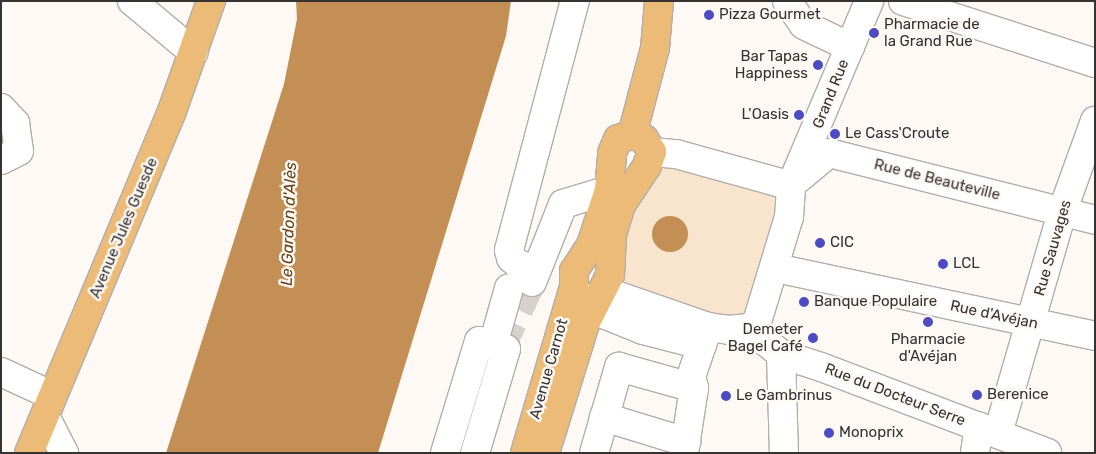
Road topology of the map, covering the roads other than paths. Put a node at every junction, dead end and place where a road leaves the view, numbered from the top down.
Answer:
1 (132, 1) edge
2 (211, 1) edge
3 (575, 1) edge
4 (659, 1) edge
5 (787, 1) edge
6 (869, 1) edge
7 (903, 1) edge
8 (850, 47) junction
9 (193, 52) junction
10 (1095, 63) edge
11 (1, 108) edge
12 (1095, 121) edge
13 (642, 144) junction
14 (1, 160) edge
15 (791, 186) junction
16 (609, 190) junction
17 (1062, 212) junction
18 (1095, 220) edge
19 (776, 268) junction
20 (526, 280) junction
21 (591, 291) junction
22 (1031, 323) junction
23 (749, 328) junction
24 (705, 336) junction
25 (1095, 336) edge
26 (493, 345) junction
27 (781, 354) junction
28 (1, 372) edge
29 (692, 382) junction
30 (49, 406) junction
31 (604, 417) junction
32 (989, 430) junction
33 (685, 447) edge
34 (29, 453) edge
35 (64, 453) edge
36 (445, 453) edge
37 (475, 453) edge
38 (525, 453) edge
39 (545, 453) edge
40 (594, 453) edge
41 (784, 453) edge
42 (975, 453) edge
43 (1047, 453) edge

1 - 9 street
2 - 9 main road, Avenue Jules Guesde
3 - 20 street
4 - 13 main road, Avenue Carnot
5 - 8 street
6 - 8 street, Grand Rue
7 - 10 street
8 - 15 street, Grand Rue
9 - 30 main road, Avenue Jules Guesde
11 - 14 street
12 - 17 street, Rue Sauvages
13 - 15 street
13 - 16 main road, Avenue Carnot
13 - 21 main road, Avenue Carnot
15 - 17 street, Rue de Beauteville
15 - 19 street
16 - 20 street
16 - 21 main road, Avenue Carnot
17 - 18 street, Rue de Beauteville
17 - 22 street, Rue Sauvages
19 - 22 street, Rue d'Avéjan
19 - 23 street
20 - 26 street
21 - 24 street
21 - 38 main road, Avenue Carnot
21 - 39 main road, Avenue Carnot
22 - 25 street, Rue d'Avéjan
22 - 32 street, Rue Sauvages
23 - 24 street
23 - 27 street, Rue du Docteur Serre
24 - 29 street
26 - 36 street
26 - 37 street
27 - 32 street, Rue du Docteur Serre
27 - 41 street
28 - 30 street
29 - 31 street
29 - 33 street
30 - 34 main road, Avenue Jules Guesde
30 - 35 street
31 - 33 street
31 - 40 street
32 - 42 street, Rue Sauvages
32 - 43 street, Rue du Docteur Serre

